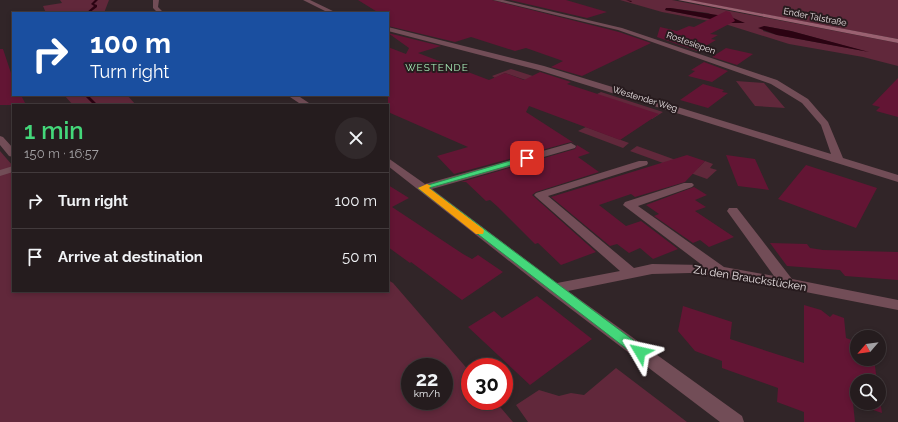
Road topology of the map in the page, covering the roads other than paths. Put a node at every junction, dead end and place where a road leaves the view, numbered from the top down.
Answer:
1 (156, 0) edge
2 (306, 0) edge
3 (496, 0) edge
4 (681, 0) edge
5 (160, 12) edge
6 (332, 12) edge
7 (389, 29) edge
8 (898, 41) edge
9 (293, 96) edge
10 (306, 104) edge
11 (0, 139) edge
12 (571, 146) dead end
13 (12, 153) edge
14 (839, 161) junction
15 (389, 162) edge
16 (643, 163) dead end
17 (12, 169) edge
18 (0, 173) edge
19 (898, 179) edge
20 (688, 185) dead end
21 (423, 188) junction
22 (733, 211) dead end
23 (722, 272) junction
24 (630, 273) junction
25 (787, 283) junction
26 (555, 289) junction
27 (898, 305) edge
28 (735, 422) edge

1 - 5 street
2 - 6 street
3 - 14 street, Rostesiepen
4 - 8 main road, Ender Talstraße
7 - 14 street, Westender Weg
9 - 10 street
11 - 13 street
12 - 21 street
14 - 19 street, Westender Weg
15 - 21 street
16 - 24 street
17 - 18 street
20 - 23 street
21 - 26 street
22 - 25 street
23 - 24 street, Zu den Brauckstücken
23 - 25 street, Zu den Brauckstücken
24 - 26 street, Zu den Brauckstücken
25 - 27 street, Zu den Brauckstücken
26 - 28 street

